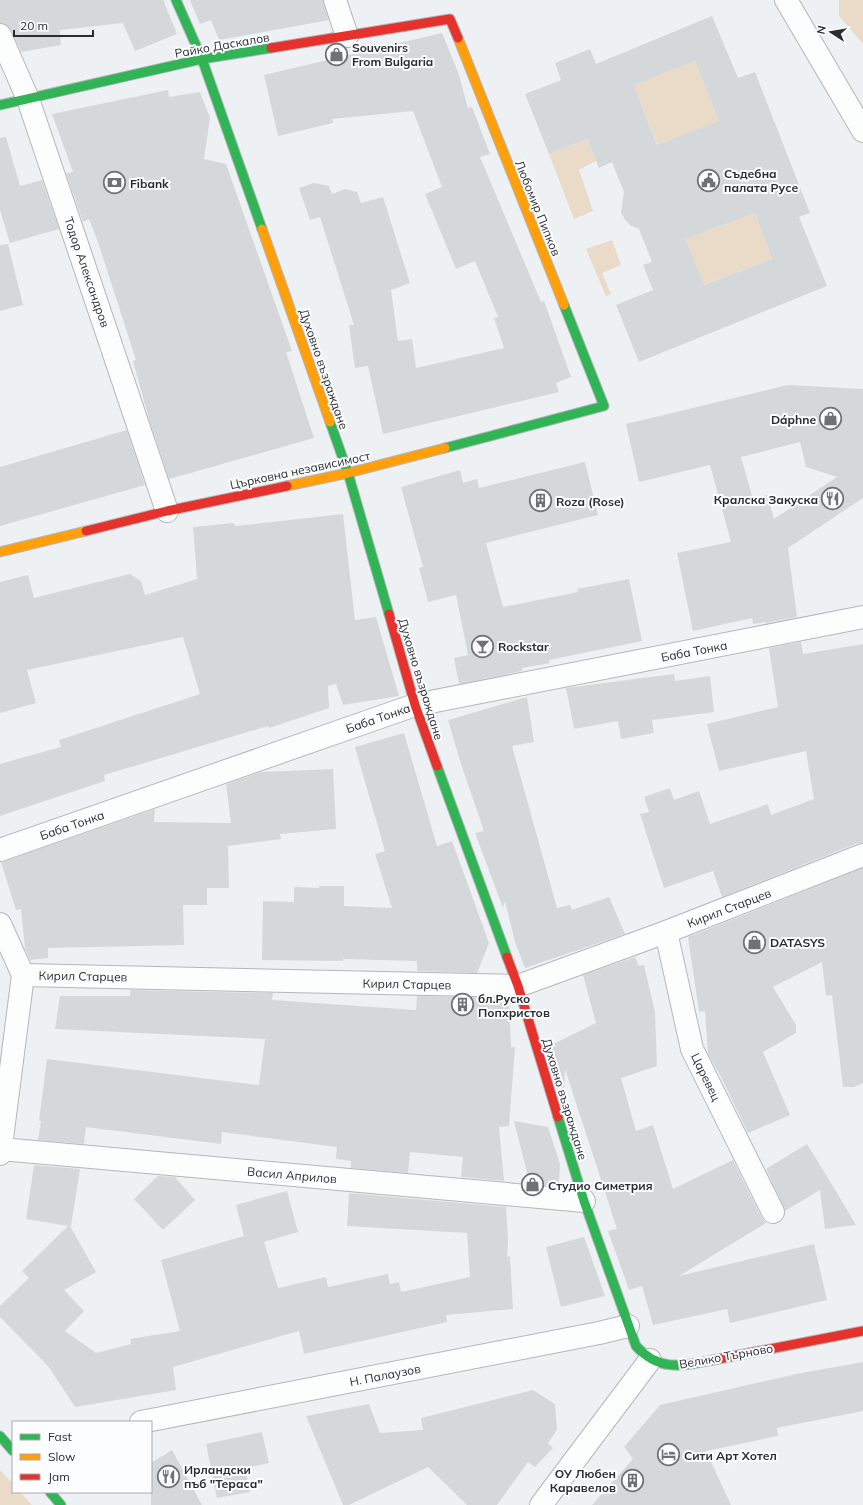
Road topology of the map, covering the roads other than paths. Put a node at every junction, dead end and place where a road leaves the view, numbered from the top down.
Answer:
1 (176, 0) edge
2 (335, 0) edge
3 (786, 0) edge
4 (450, 19) joint
5 (0, 35) edge
6 (347, 36) junction
7 (202, 59) junction
8 (28, 99) junction
9 (0, 105) edge
10 (863, 131) edge
11 (604, 406) joint
12 (348, 473) junction
13 (167, 511) junction
14 (0, 552) edge
15 (863, 618) edge
16 (415, 705) junction
17 (0, 850) edge
18 (863, 855) edge
19 (0, 924) edge
20 (666, 932) junction
21 (23, 975) junction
22 (518, 986) junction
23 (0, 1152) edge
24 (584, 1201) junction
25 (773, 1212) dead end
26 (628, 1326) junction
27 (863, 1331) edge
28 (650, 1360) junction
29 (146, 1421) edge
30 (51, 1493) edge
31 (61, 1505) edge
32 (541, 1505) edge

1 - 7 street, Духовно възраждане
2 - 6 street
3 - 10 street
4 - 6 street, Райко Даскалов
4 - 11 street, Любомир Пипков
5 - 8 street, Тодор Александров
6 - 7 street, Райко Даскалов
7 - 8 street, Райко Даскалов
7 - 12 street, Духовно възраждане
8 - 9 street, Райко Даскалов
8 - 13 street, Тодор Александров
11 - 12 street, Църковна независимост
12 - 13 street, Църковна независимост
12 - 16 street, Духовно възраждане
13 - 14 street, Църковна независимост
15 - 16 street, Баба Тонка
16 - 17 street, Баба Тонка
16 - 22 street, Духовно възраждане
18 - 20 street, Кирил Старцев
19 - 21 street
20 - 22 street, Кирил Старцев
20 - 25 street, Царевец
21 - 22 street, Кирил Старцев
21 - 23 street
22 - 24 street, Духовно възраждане
23 - 24 street, Васил Априлов
24 - 26 street, Духовно възраждане
26 - 28 street, Духовно възраждане
26 - 29 street, Н. Палаузов
27 - 28 street, Велико Търново
28 - 32 street
30 - 31 street

